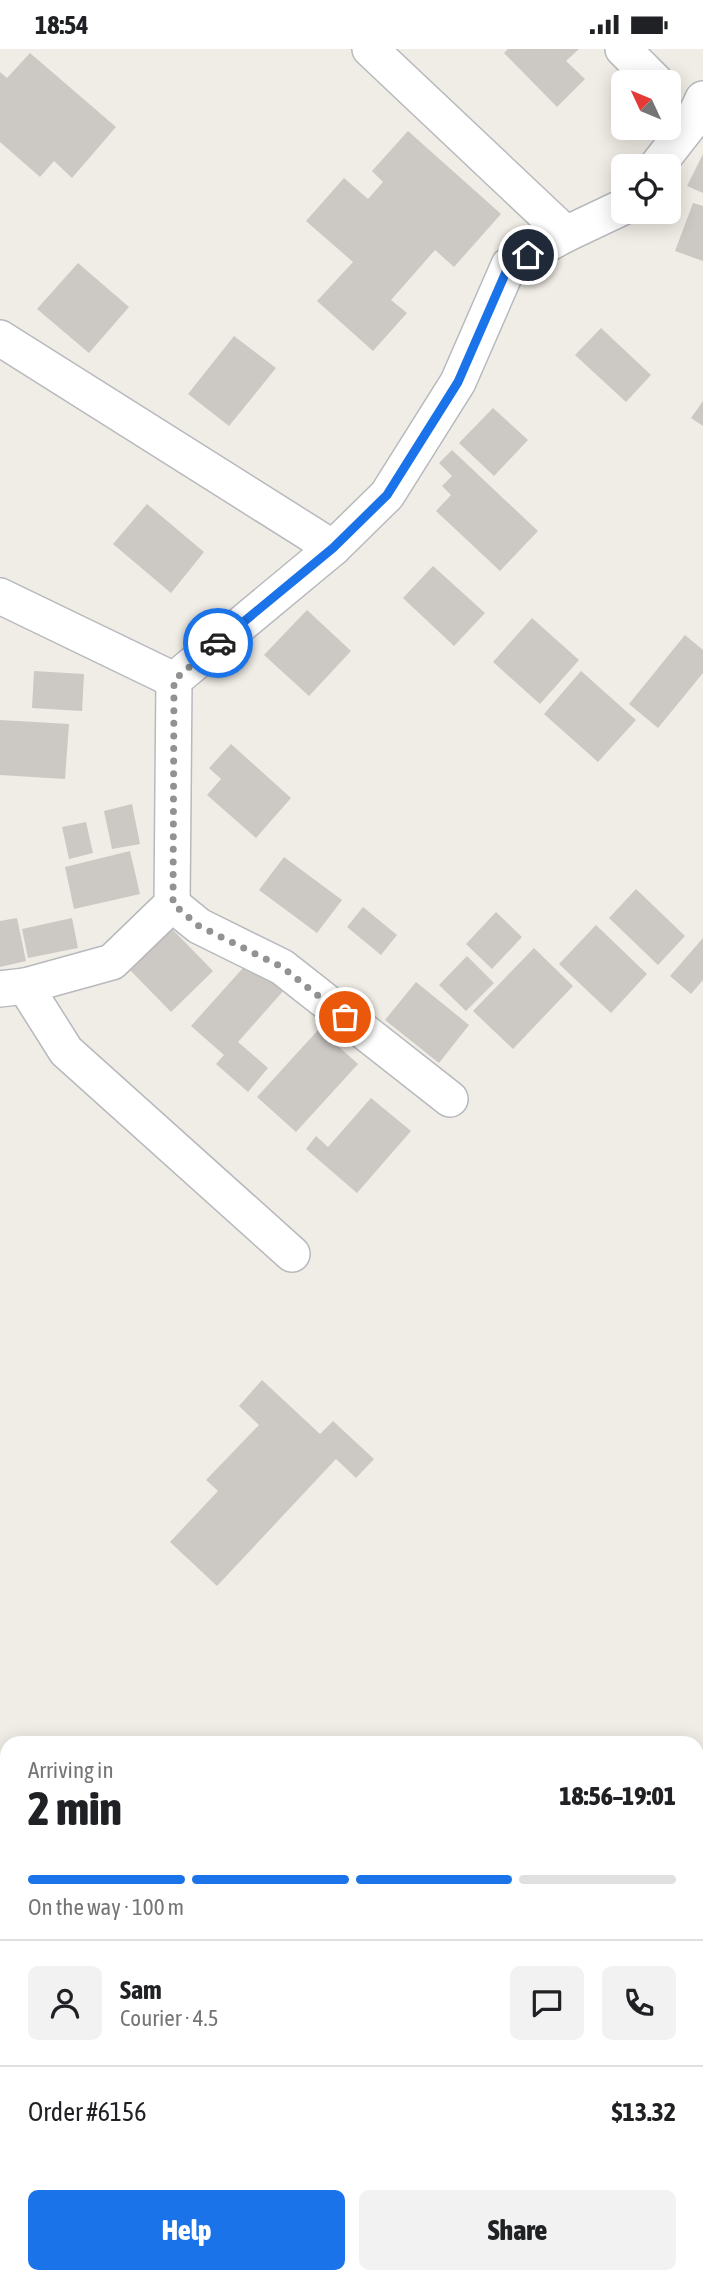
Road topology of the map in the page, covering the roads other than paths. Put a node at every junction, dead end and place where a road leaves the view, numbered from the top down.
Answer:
1 (370, 49) edge
2 (623, 49) edge
3 (644, 70) edge
4 (681, 103) edge
5 (700, 115) edge
6 (666, 154) edge
7 (611, 213) edge
8 (566, 234) junction
9 (0, 338) edge
10 (333, 548) junction
11 (0, 596) edge
12 (174, 680) junction
13 (173, 904) junction
14 (13, 988) edge
15 (450, 1099) dead end
16 (292, 1254) dead end

1 - 8 street
2 - 3 street
4 - 5 street
5 - 6 street
7 - 8 street
8 - 10 street
9 - 10 street
10 - 12 street
11 - 12 street
12 - 13 street
13 - 14 street
13 - 15 street
14 - 16 street

